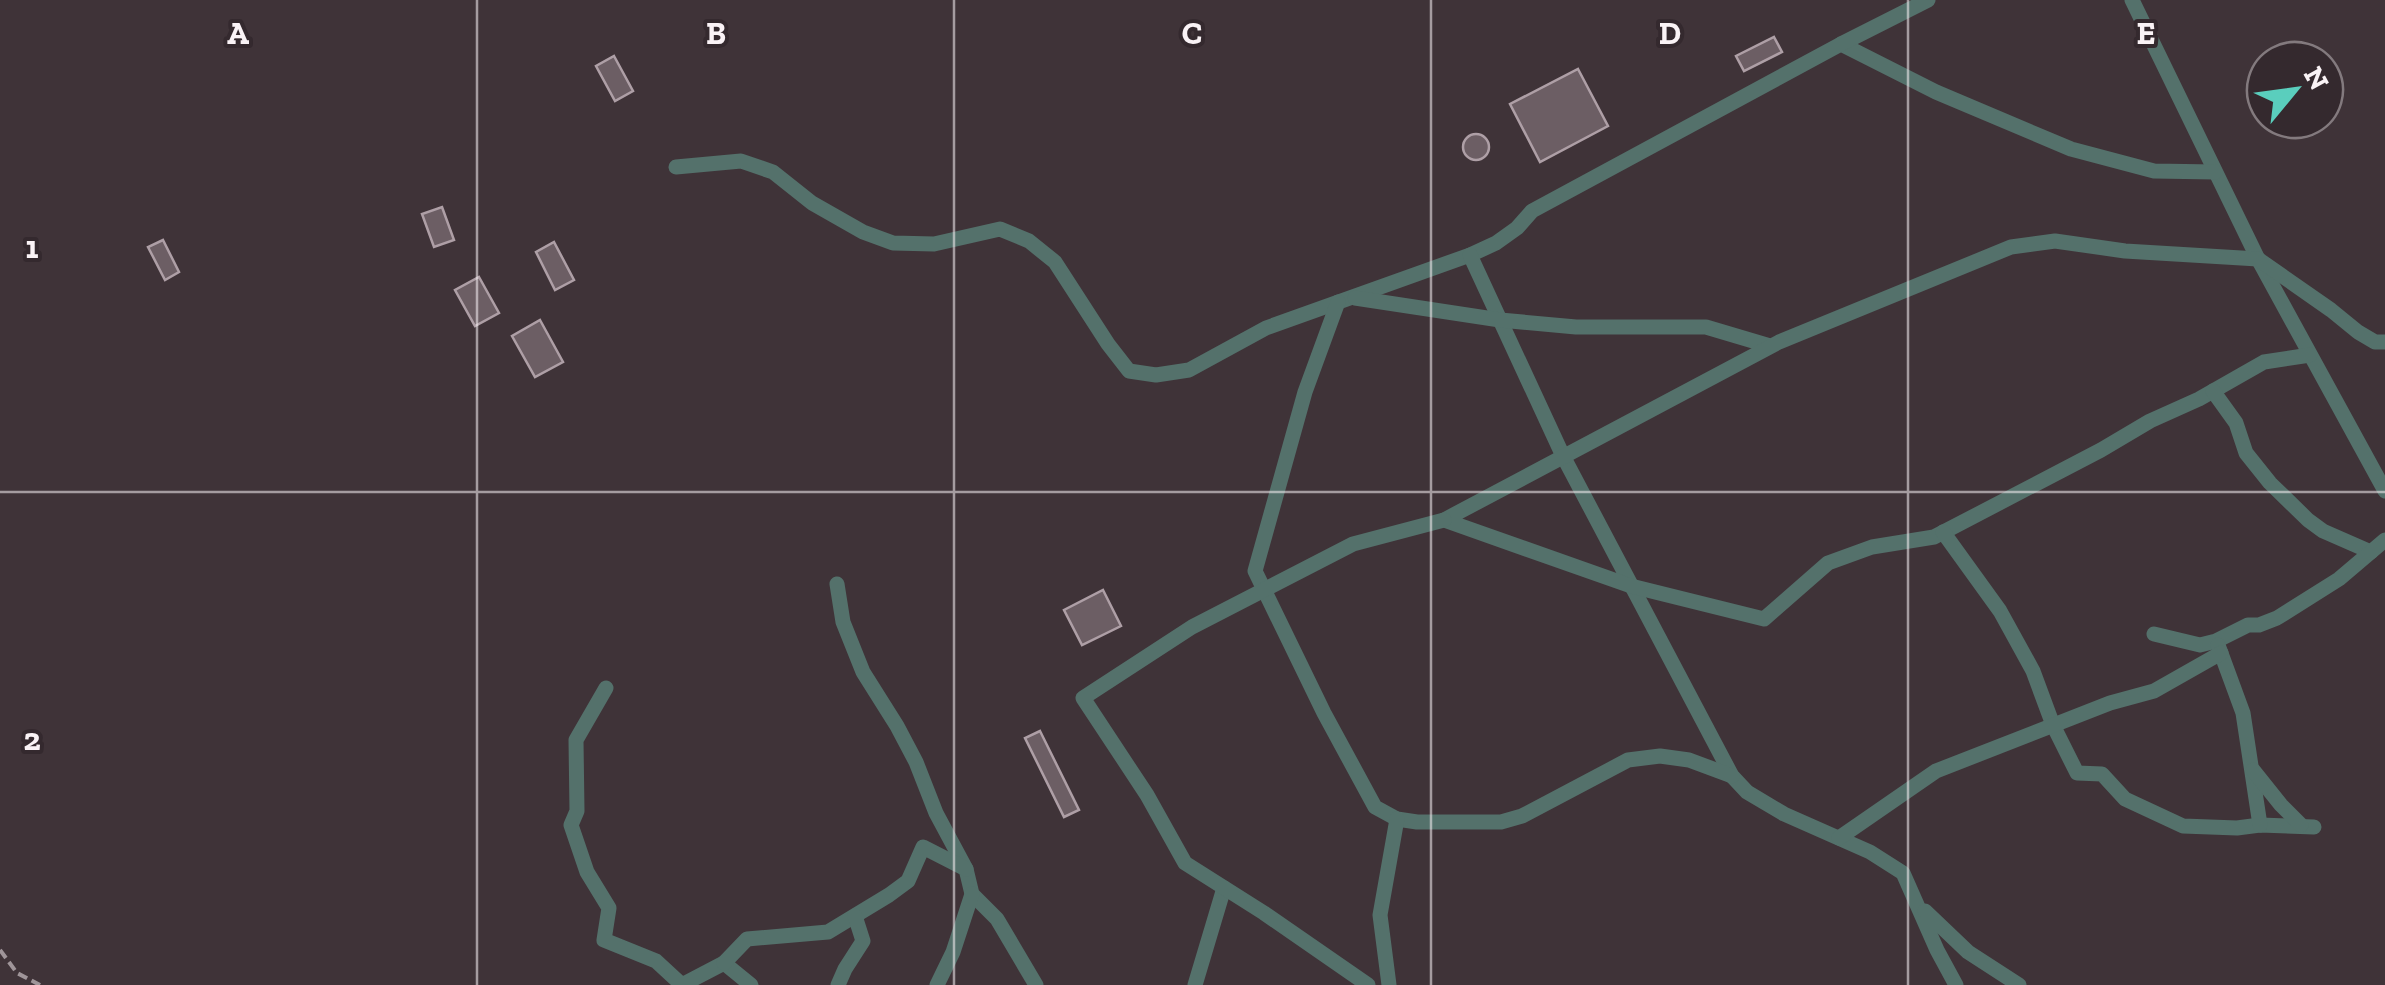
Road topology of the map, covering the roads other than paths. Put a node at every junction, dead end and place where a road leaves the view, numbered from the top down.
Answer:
1 (1928, 0) edge
2 (2132, 0) edge
3 (1841, 44) junction
4 (676, 167) dead end
5 (2215, 172) junction
6 (1470, 255) junction
7 (2258, 260) junction
8 (1344, 300) junction
9 (1500, 320) junction
10 (2385, 342) edge
11 (1770, 346) junction
12 (2310, 355) junction
13 (2213, 391) junction
14 (1563, 456) junction
15 (2385, 491) edge
16 (1444, 520) junction
17 (1942, 532) junction
18 (2385, 540) edge
19 (2372, 552) junction
20 (836, 584) dead end
21 (1631, 586) junction
22 (1264, 590) junction
23 (2154, 634) dead end
24 (2219, 647) junction
25 (606, 688) dead end
26 (2053, 724) junction
27 (2251, 766) junction
28 (1732, 776) junction
29 (1397, 819) junction
30 (2260, 825) junction
31 (1839, 838) junction
32 (966, 869) junction
33 (1224, 888) junction
34 (972, 894) junction
35 (1918, 904) junction
36 (855, 916) junction
37 (724, 963) junction
38 (751, 985) edge
39 (838, 985) edge
40 (937, 985) edge
41 (1036, 985) edge
42 (1195, 985) edge
43 (1368, 985) edge
44 (1388, 985) edge
45 (1956, 985) edge
46 (2020, 985) edge

1 - 3 street
2 - 5 street
3 - 5 street
3 - 6 street
4 - 8 street
5 - 7 street
6 - 8 street
6 - 9 street
7 - 10 street
7 - 11 street
7 - 12 street
8 - 9 street
8 - 22 street
9 - 11 street
9 - 14 street
11 - 14 street
12 - 13 street
12 - 15 street
13 - 17 street
13 - 19 street
14 - 16 street
14 - 21 street
16 - 21 street
16 - 22 street
17 - 21 street
17 - 26 street
18 - 19 street
19 - 24 street
20 - 32 street
21 - 28 street
22 - 29 street
22 - 33 street
23 - 24 street
24 - 26 street
24 - 27 street
25 - 37 street
26 - 30 street
26 - 31 street
27 - 30 street
27 - 30 street
28 - 29 street
28 - 31 street
29 - 44 street
31 - 35 street
32 - 34 street
32 - 36 street
33 - 42 street
33 - 43 street
34 - 40 street
34 - 41 street
35 - 45 street
35 - 46 street
36 - 37 street
36 - 39 street
37 - 38 street

